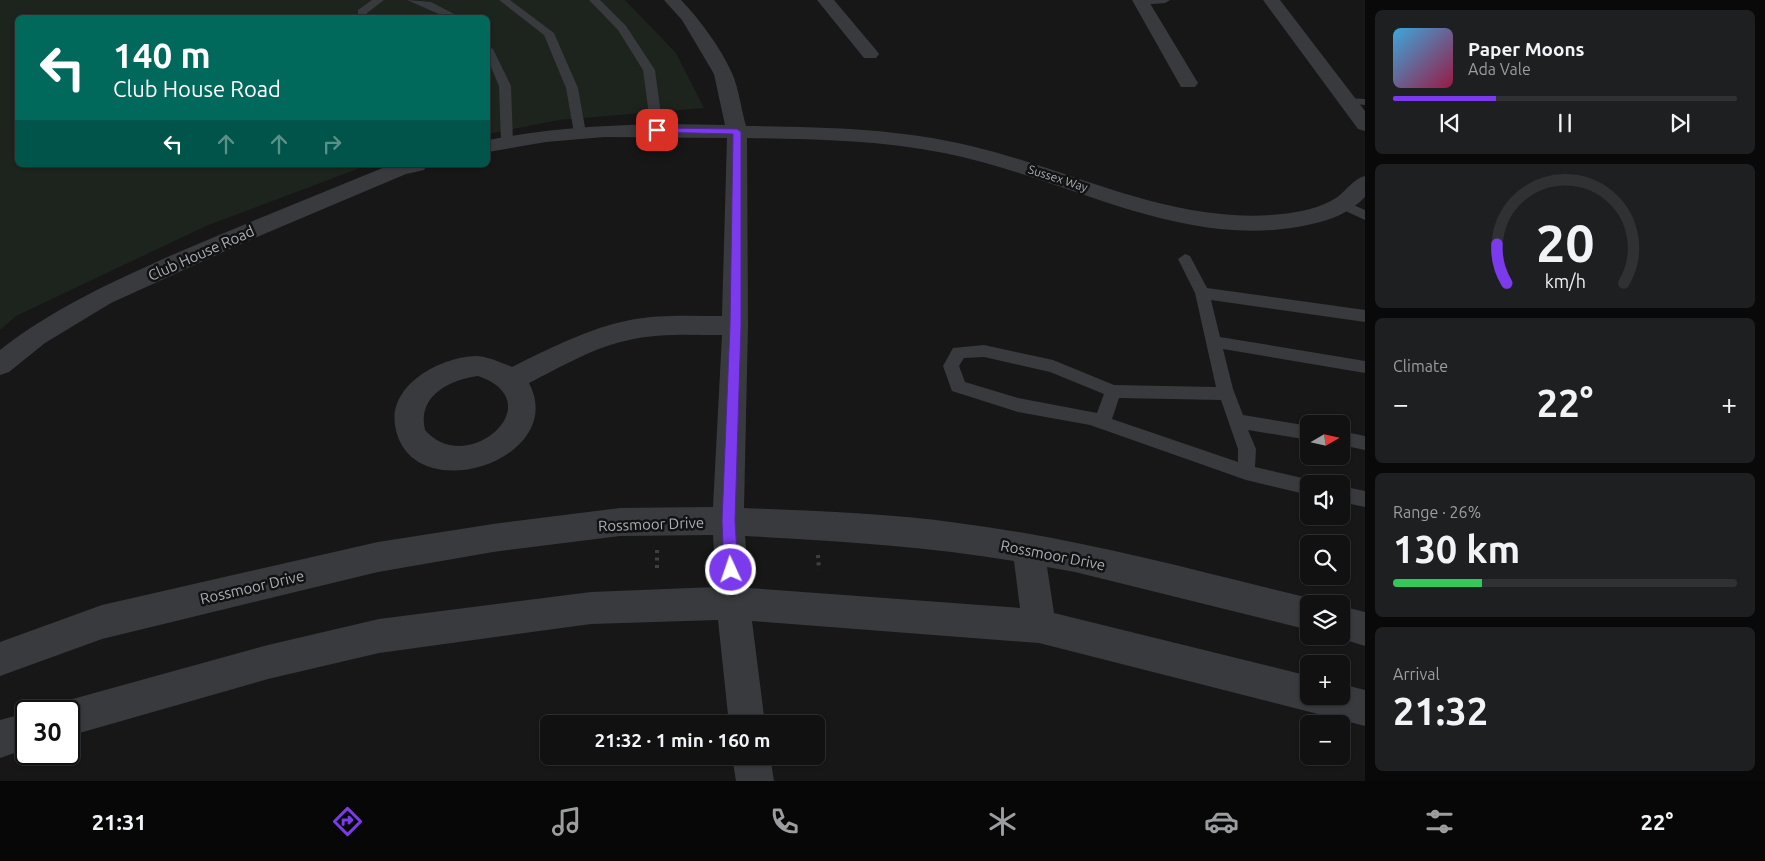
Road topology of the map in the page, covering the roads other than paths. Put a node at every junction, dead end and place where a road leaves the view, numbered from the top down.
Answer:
1 (380, 0) edge
2 (412, 0) edge
3 (504, 0) edge
4 (594, 0) edge
5 (672, 0) edge
6 (824, 0) edge
7 (1165, 0) edge
8 (1272, 0) edge
9 (1141, 1) edge
10 (362, 15) edge
11 (451, 15) edge
12 (490, 53) edge
13 (870, 54) dead end
14 (1188, 83) dead end
15 (1357, 102) edge
16 (1365, 125) edge
17 (657, 130) junction
18 (737, 132) junction
19 (580, 133) junction
20 (508, 142) junction
21 (490, 146) edge
22 (409, 167) edge
23 (1365, 183) edge
24 (1342, 204) junction
25 (1365, 216) edge
26 (1185, 259) dead end
27 (1202, 294) junction
28 (1365, 316) edge
29 (735, 325) junction
30 (1214, 342) junction
31 (0, 365) edge
32 (1365, 367) edge
33 (512, 379) dead end
34 (1113, 391) junction
35 (1227, 394) junction
36 (1236, 421) junction
37 (1102, 422) junction
38 (1300, 432) edge
39 (1350, 440) edge
40 (1365, 442) edge
41 (1246, 472) junction
42 (1300, 484) edge
43 (1350, 496) edge
44 (1365, 499) edge
45 (728, 521) junction
46 (1028, 549) junction
47 (732, 603) junction
48 (1300, 612) edge
49 (1350, 625) edge
50 (1039, 626) junction
51 (1365, 629) edge
52 (0, 659) edge
53 (1300, 692) edge
54 (1350, 704) edge
55 (1365, 708) edge
56 (80, 715) edge
57 (746, 715) edge
58 (15, 734) edge
59 (0, 739) edge
60 (752, 765) edge
61 (755, 781) edge

1 - 10 lane
2 - 11 lane
3 - 19 lane
4 - 17 lane
5 - 18 street
6 - 13 street
7 - 9 lane
8 - 15 street
9 - 14 street
12 - 20 lane
15 - 16 street
17 - 18 street
17 - 19 street
18 - 24 street, Sussex Way
18 - 29 street
19 - 20 street
20 - 21 street
22 - 31 street, Club House Road
23 - 24 street, Sussex Way
24 - 25 lane
26 - 27 lane
27 - 28 lane
27 - 30 lane
29 - 33 street
29 - 45 street
30 - 32 lane
30 - 35 lane
34 - 35 lane
34 - 37 lane
34 - 37 lane
35 - 36 lane
36 - 38 lane
36 - 41 lane
37 - 41 lane
39 - 40 lane
41 - 42 lane
43 - 44 lane
45 - 46 street, Rossmoor Drive
45 - 47 street
45 - 52 street, Rossmoor Drive
46 - 48 street, Rossmoor Drive
46 - 50 street
47 - 50 street
47 - 56 street
47 - 57 street
49 - 51 street
50 - 53 street
54 - 55 street
58 - 59 street
60 - 61 street

